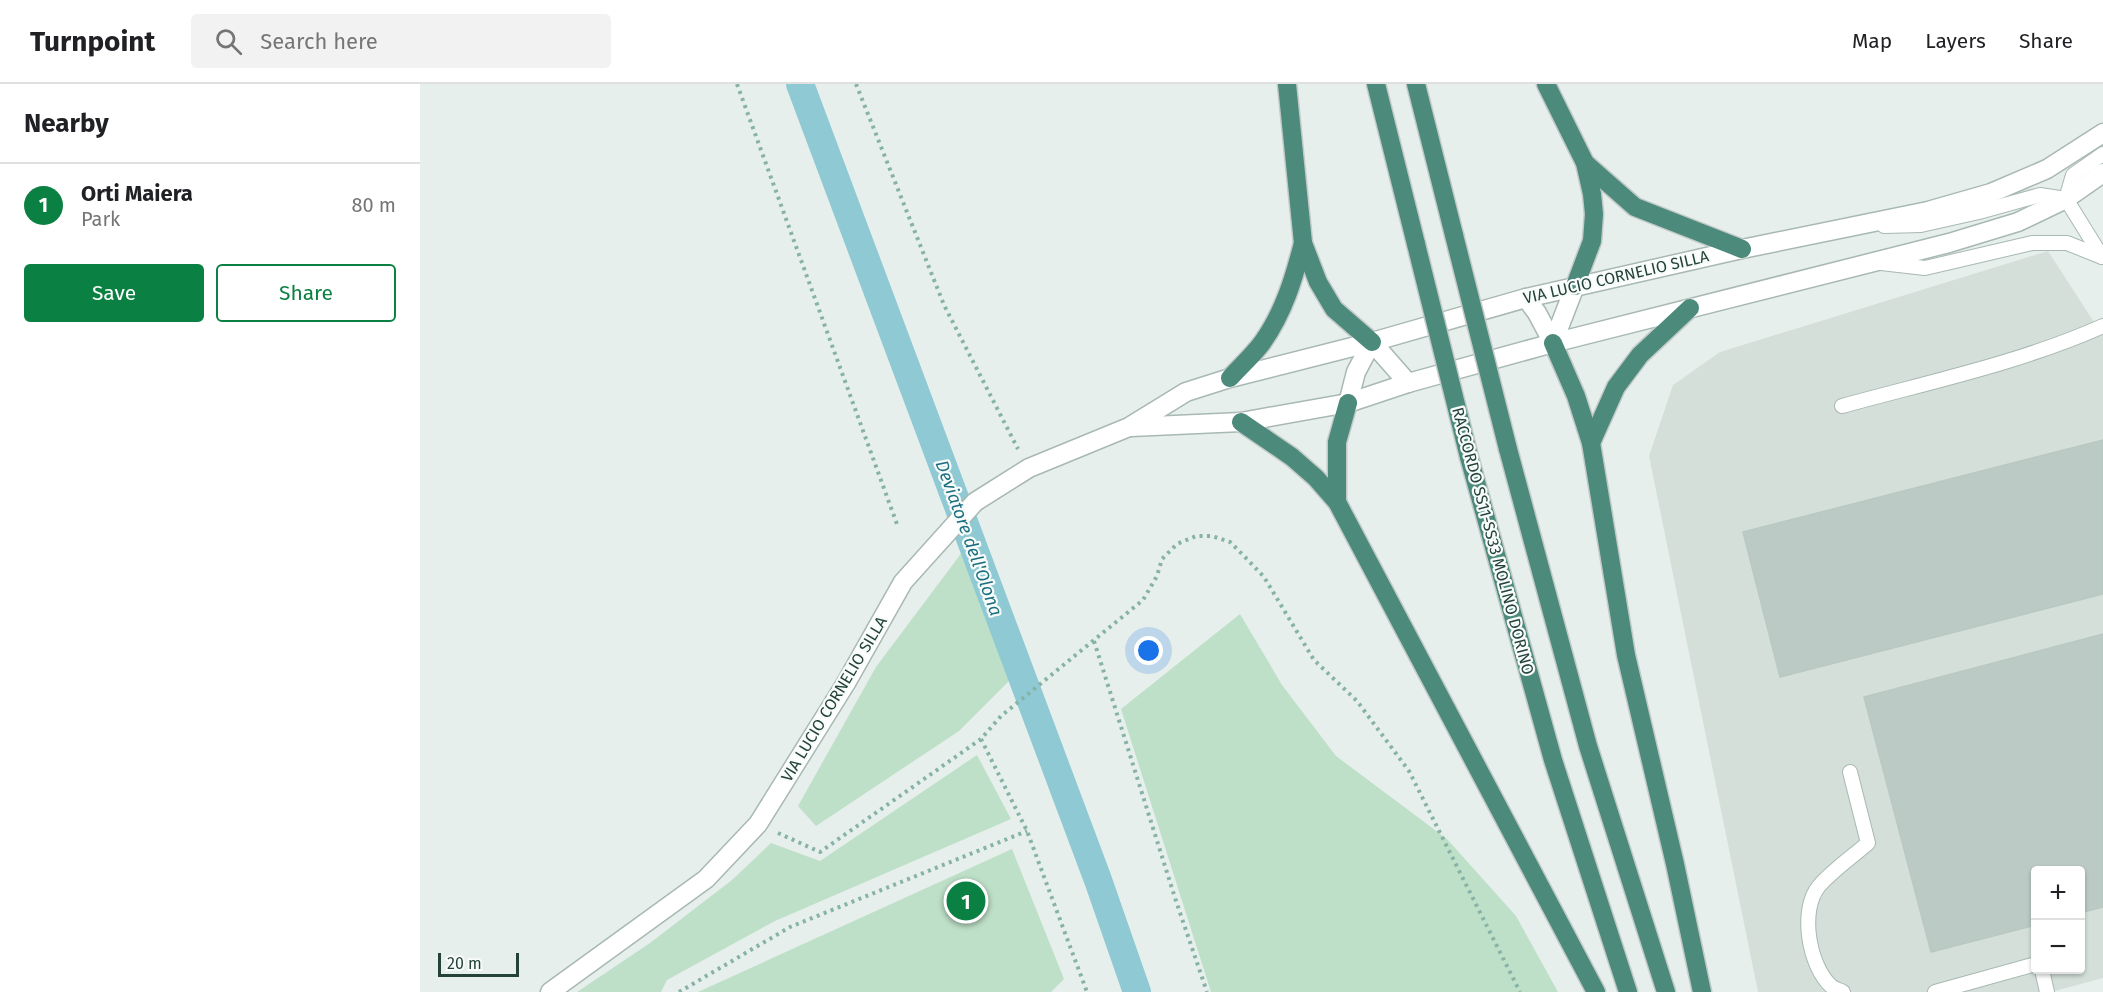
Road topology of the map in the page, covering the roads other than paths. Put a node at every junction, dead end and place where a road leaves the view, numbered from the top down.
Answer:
1 (1287, 84) edge
2 (1377, 84) edge
3 (1416, 84) edge
4 (1546, 84) edge
5 (2103, 133) edge
6 (2103, 154) edge
7 (1585, 163) junction
8 (2103, 173) edge
9 (2066, 199) junction
10 (1847, 227) junction
11 (1303, 243) junction
12 (1742, 249) junction
13 (2102, 258) edge
14 (1876, 263) junction
15 (1575, 286) junction
16 (1526, 298) junction
17 (1690, 308) junction
18 (2103, 326) edge
19 (1372, 342) junction
20 (1553, 343) junction
21 (1230, 378) junction
22 (1408, 383) junction
23 (1348, 403) junction
24 (1842, 406) dead end
25 (1240, 422) junction
26 (1129, 427) junction
27 (1591, 443) junction
28 (1337, 502) junction
29 (1850, 772) dead end
30 (2031, 965) edge
31 (2043, 974) edge
32 (550, 992) edge
33 (1596, 992) edge
34 (1628, 992) edge
35 (1666, 992) edge
36 (1702, 992) edge
37 (1843, 992) edge
38 (1935, 992) edge
39 (2047, 992) edge

1 - 11 highway
2 - 34 highway, RACCORDO SS11-SS33 MOLINO DORINO, bridge
3 - 35 highway, bridge
4 - 7 highway
5 - 10 street, VIA LUCIO CORNELIO SILLA
6 - 9 lane
7 - 12 highway
7 - 15 highway
8 - 9 street, VIA LUCIO CORNELIO SILLA
9 - 10 lane
9 - 13 lane
9 - 14 street, VIA LUCIO CORNELIO SILLA
10 - 12 street, VIA LUCIO CORNELIO SILLA
11 - 19 highway
11 - 21 highway
12 - 15 street, VIA LUCIO CORNELIO SILLA
13 - 14 lane
14 - 17 street, VIA LUCIO CORNELIO SILLA
15 - 16 street, VIA LUCIO CORNELIO SILLA
15 - 20 street
16 - 19 street, VIA LUCIO CORNELIO SILLA
16 - 20 street
17 - 20 street, VIA LUCIO CORNELIO SILLA
17 - 27 highway
18 - 24 lane
19 - 21 street, VIA LUCIO CORNELIO SILLA
19 - 22 street
19 - 23 street
20 - 22 street, VIA LUCIO CORNELIO SILLA
20 - 27 highway
21 - 26 street, VIA LUCIO CORNELIO SILLA
22 - 23 street, VIA LUCIO CORNELIO SILLA
23 - 25 street, VIA LUCIO CORNELIO SILLA
23 - 28 highway
25 - 26 street, VIA LUCIO CORNELIO SILLA
25 - 28 highway
26 - 32 street, VIA LUCIO CORNELIO SILLA
27 - 36 highway
28 - 33 highway
29 - 37 lane
30 - 38 lane
31 - 39 lane

